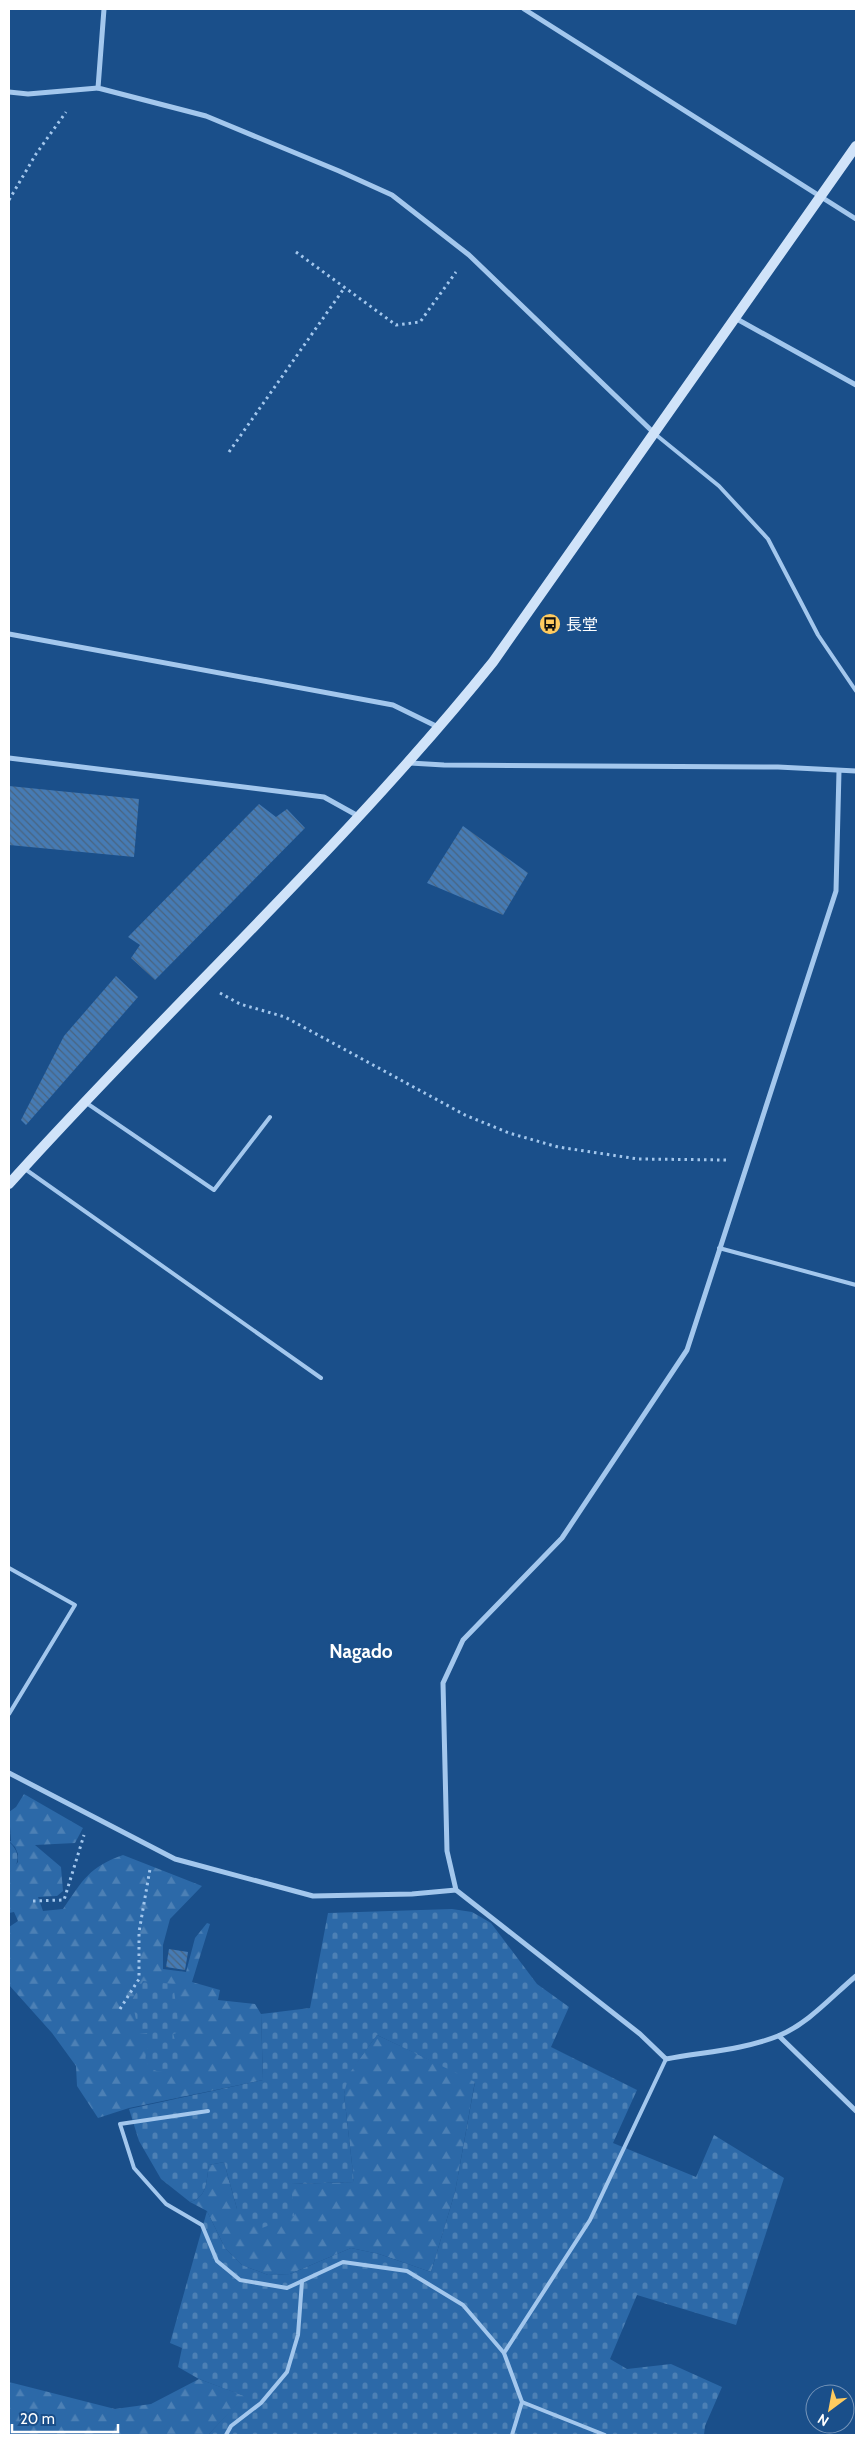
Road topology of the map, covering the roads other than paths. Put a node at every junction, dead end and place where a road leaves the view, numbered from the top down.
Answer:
1 (104, 9) edge
2 (524, 9) edge
3 (98, 88) junction
4 (9, 92) edge
5 (856, 146) edge
6 (821, 196) junction
7 (856, 219) edge
8 (735, 318) junction
9 (856, 386) edge
10 (655, 434) junction
11 (9, 634) edge
12 (856, 691) edge
13 (440, 728) junction
14 (9, 758) edge
15 (410, 763) junction
16 (840, 771) junction
17 (856, 771) edge
18 (360, 817) junction
19 (85, 1102) junction
20 (270, 1117) dead end
21 (23, 1168) junction
22 (9, 1184) edge
23 (719, 1248) junction
24 (856, 1285) edge
25 (321, 1378) dead end
26 (9, 1568) edge
27 (9, 1714) edge
28 (9, 1773) edge
29 (456, 1890) junction
30 (856, 1976) edge
31 (779, 2036) junction
32 (666, 2059) junction
33 (208, 2111) dead end
34 (856, 2111) edge
35 (302, 2281) junction
36 (504, 2353) junction
37 (522, 2402) junction
38 (226, 2435) edge
39 (512, 2435) edge
40 (605, 2435) edge

1 - 3 street
2 - 6 street
3 - 4 street
3 - 10 street
5 - 6 street
6 - 7 street
6 - 8 street
8 - 9 street
8 - 10 street
10 - 12 lane
10 - 13 street
11 - 13 street
13 - 15 street
14 - 18 street
15 - 16 street
15 - 18 street
16 - 17 street
16 - 23 street
18 - 19 street
19 - 20 lane
19 - 21 street
21 - 22 street
21 - 25 lane
23 - 24 lane
23 - 29 street
26 - 27 lane
28 - 29 street
29 - 32 street
30 - 31 street
31 - 32 street
31 - 34 street
32 - 36 lane
33 - 35 lane
35 - 36 lane
35 - 38 lane
36 - 37 lane
37 - 39 lane
37 - 40 lane

